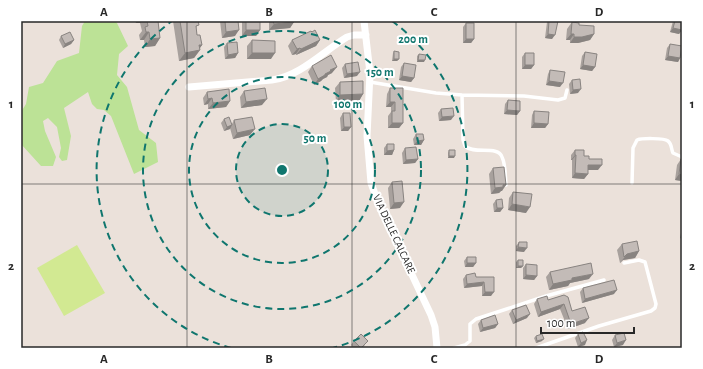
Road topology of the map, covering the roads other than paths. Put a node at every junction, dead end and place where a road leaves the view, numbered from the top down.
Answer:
1 (364, 21) edge
2 (366, 35) junction
3 (370, 82) junction
4 (188, 88) dead end
5 (567, 90) dead end
6 (462, 95) junction
7 (682, 157) edge
8 (632, 183) dead end
9 (506, 185) edge
10 (624, 263) edge
11 (604, 280) dead end
12 (437, 348) edge
13 (454, 348) edge
14 (536, 348) edge

1 - 2 street, VIA DELLE CALCARE
2 - 3 street, VIA DELLE CALCARE
2 - 4 street
3 - 6 lane
3 - 12 street, VIA DELLE CALCARE
5 - 6 lane
6 - 9 lane
7 - 8 lane
10 - 14 lane
11 - 13 lane

